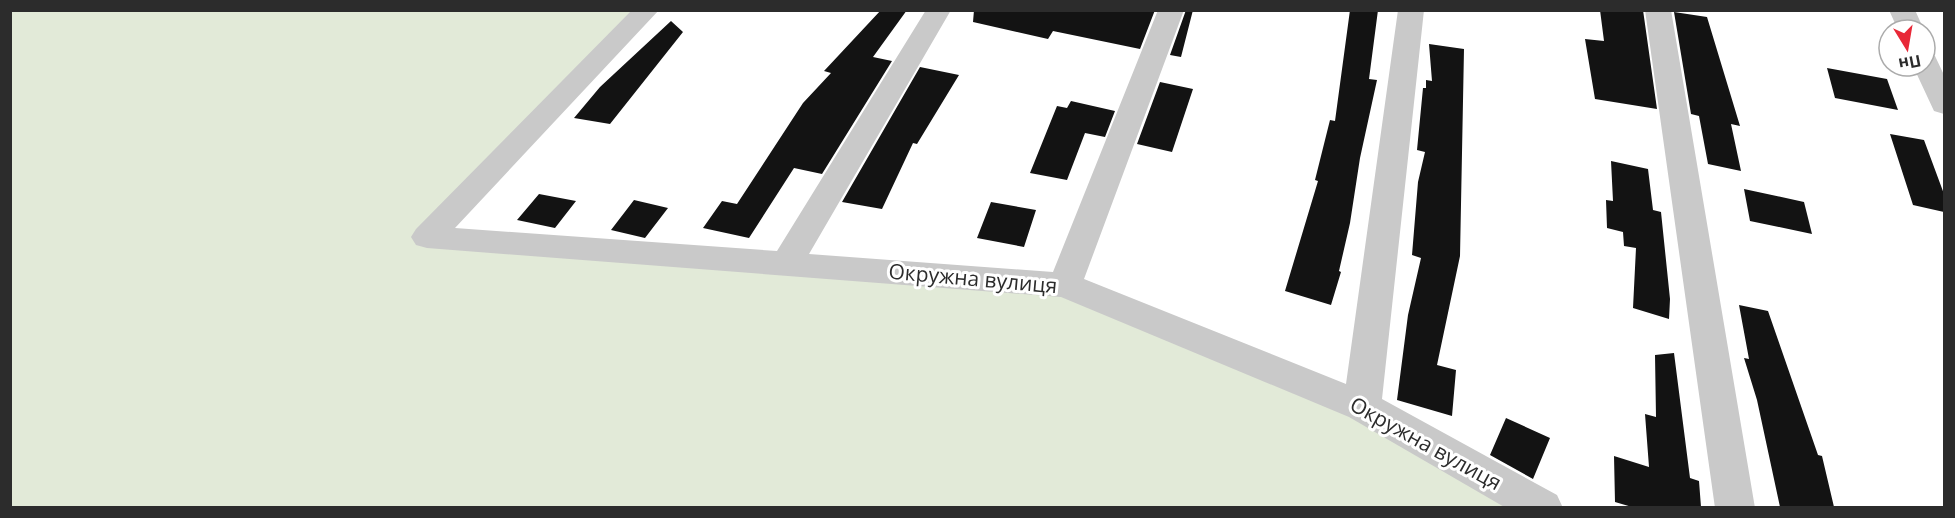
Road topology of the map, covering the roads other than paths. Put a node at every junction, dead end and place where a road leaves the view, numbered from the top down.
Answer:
1 (647, 10) edge
2 (939, 10) edge
3 (1171, 10) edge
4 (1411, 10) edge
5 (1658, 10) edge
6 (1932, 78) edge
7 (1944, 105) edge
8 (787, 263) junction
9 (1065, 285) junction
10 (1362, 406) junction
11 (1543, 507) edge
12 (1735, 507) edge

1 - 8 street, Окружна вулиця
2 - 8 street
3 - 9 street
4 - 10 street
5 - 12 street
6 - 7 street
8 - 9 street, Окружна вулиця
9 - 10 street, Окружна вулиця
10 - 11 street, Окружна вулиця

